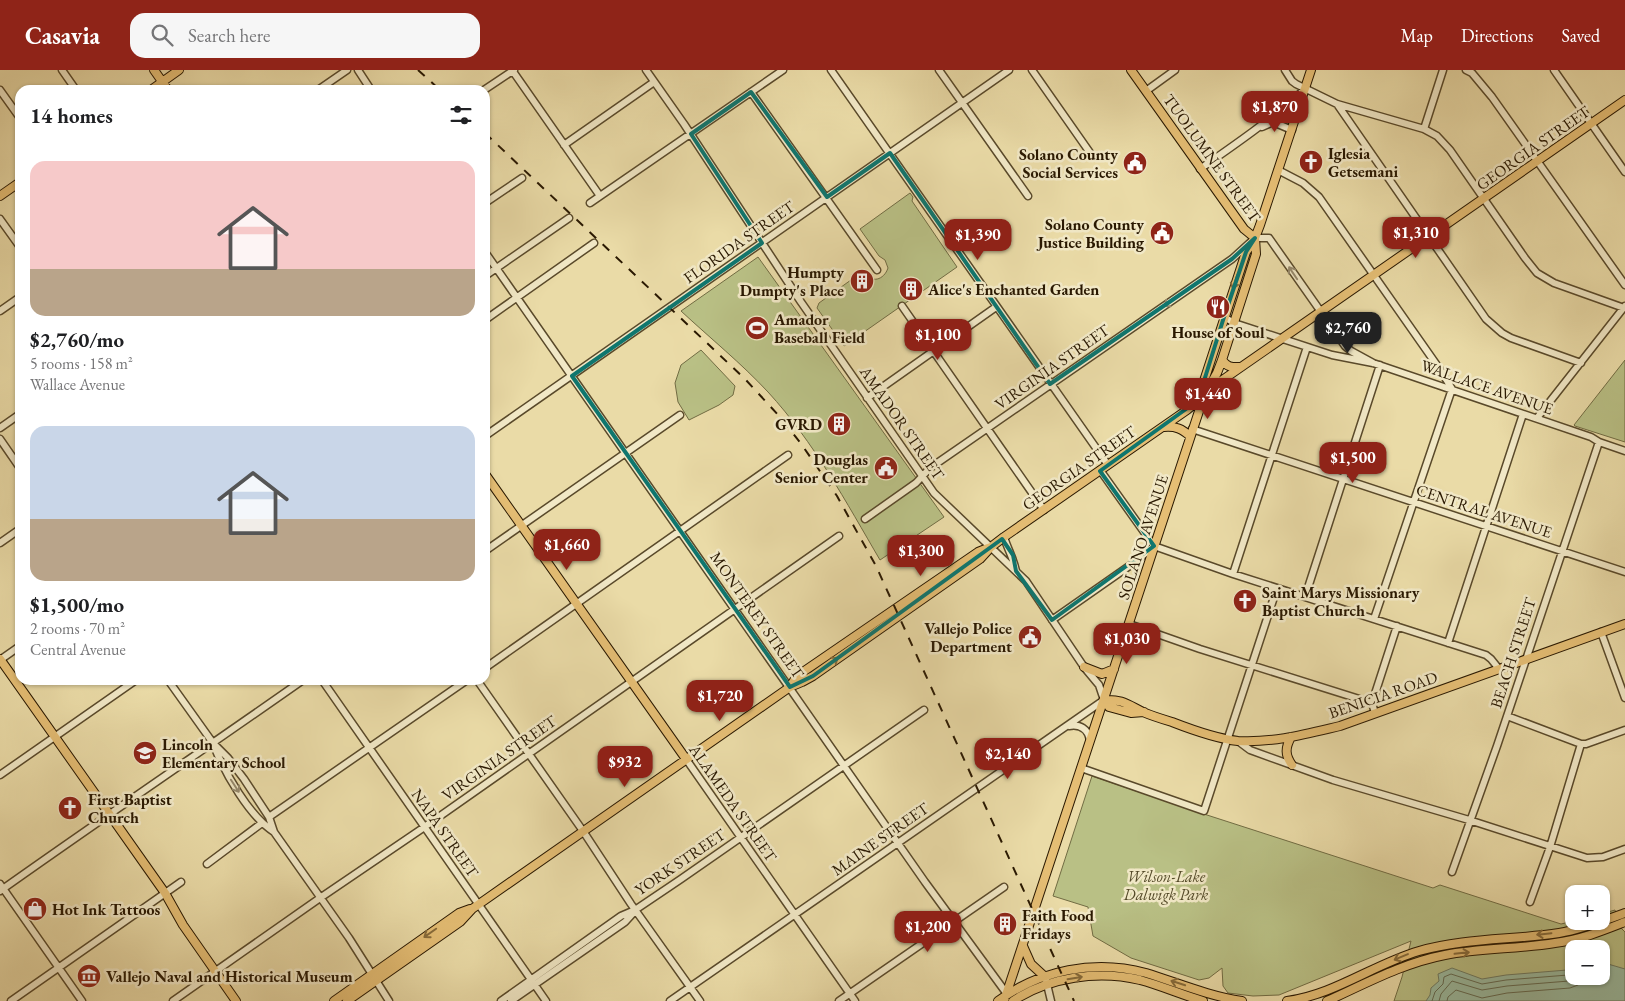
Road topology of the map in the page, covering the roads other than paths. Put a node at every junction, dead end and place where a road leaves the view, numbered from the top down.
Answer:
1 (62, 70) edge
2 (154, 70) edge
3 (179, 70) edge
4 (347, 70) edge
5 (358, 70) edge
6 (513, 70) edge
7 (783, 70) edge
8 (831, 70) edge
9 (939, 70) edge
10 (1009, 70) edge
11 (1032, 70) edge
12 (1131, 70) edge
13 (1175, 70) edge
14 (1285, 70) edge
15 (1311, 70) edge
16 (1443, 70) edge
17 (1466, 70) edge
18 (1554, 70) edge
19 (648, 71) edge
20 (162, 82) junction
21 (654, 82) junction
22 (72, 85) edge
23 (158, 85) edge
24 (164, 85) edge
25 (325, 85) edge
26 (368, 85) edge
27 (490, 86) edge
28 (1305, 89) junction
29 (0, 90) edge
30 (1146, 91) junction
31 (752, 92) junction
32 (1625, 100) edge
33 (962, 103) junction
34 (1337, 104) junction
35 (15, 111) edge
36 (1591, 124) junction
37 (1259, 128) junction
38 (1424, 129) junction
39 (1292, 130) junction
40 (691, 134) junction
41 (564, 145) junction
42 (890, 154) junction
43 (1093, 157) dead end
44 (1537, 162) junction
45 (1200, 168) junction
46 (1278, 170) junction
47 (1625, 172) edge
48 (522, 178) dead end
49 (15, 185) edge
50 (1, 194) edge
51 (600, 196) junction
52 (1028, 196) dead end
53 (827, 197) junction
54 (1484, 199) junction
55 (490, 200) edge
56 (590, 203) dead end
57 (568, 218) dead end
58 (0, 219) edge
59 (1430, 237) junction
60 (1255, 238) junction
61 (15, 240) edge
62 (762, 242) junction
63 (594, 243) dead end
64 (490, 259) edge
65 (497, 268) junction
66 (877, 270) dead end
67 (490, 273) edge
68 (1375, 275) junction
69 (1625, 285) edge
70 (518, 298) junction
71 (15, 300) edge
72 (902, 306) dead end
73 (996, 306) junction
74 (1624, 307) edge
75 (0, 311) edge
76 (1321, 313) junction
77 (490, 317) edge
78 (1224, 317) junction
79 (1234, 323) junction
80 (1283, 339) junction
81 (1340, 340) junction
82 (1306, 347) junction
83 (934, 351) junction
84 (1332, 355) junction
85 (1222, 360) junction
86 (1580, 363) junction
87 (1377, 364) junction
88 (1241, 367) junction
89 (572, 376) junction
90 (1050, 384) junction
91 (1452, 389) junction
92 (1204, 396) junction
93 (867, 398) junction
94 (1523, 414) junction
95 (680, 415) dead end
96 (15, 418) edge
97 (1537, 418) junction
98 (1162, 427) junction
99 (0, 428) edge
100 (987, 428) junction
101 (490, 433) edge
102 (1191, 433) junction
103 (0, 439) edge
104 (1599, 442) junction
105 (1625, 451) edge
106 (626, 453) junction
107 (788, 455) dead end
108 (1272, 455) junction
109 (15, 461) edge
110 (1108, 465) junction
111 (1100, 470) junction
112 (923, 476) junction
113 (1343, 480) junction
114 (490, 481) edge
115 (1414, 503) junction
116 (1044, 510) junction
117 (865, 519) dead end
118 (521, 525) junction
119 (1486, 526) junction
120 (681, 531) junction
121 (15, 532) edge
122 (839, 536) dead end
123 (1004, 537) junction
124 (0, 543) edge
125 (1154, 546) junction
126 (490, 547) edge
127 (991, 547) junction
128 (1562, 551) junction
129 (1016, 570) junction
130 (1625, 572) edge
131 (1232, 574) junction
132 (1277, 588) junction
133 (1305, 597) junction
134 (577, 604) junction
135 (736, 609) junction
136 (1374, 619) junction
137 (1052, 620) junction
138 (1129, 624) junction
139 (1625, 624) edge
140 (1397, 626) junction
141 (1601, 632) junction
142 (1448, 643) junction
143 (15, 649) edge
144 (0, 659) edge
145 (1525, 661) junction
146 (490, 665) edge
147 (1251, 665) junction
148 (1084, 667) junction
149 (1114, 669) junction
150 (1499, 669) junction
151 (15, 680) edge
152 (631, 682) junction
153 (19, 685) edge
154 (129, 685) edge
155 (172, 685) edge
156 (296, 685) edge
157 (325, 685) edge
158 (461, 685) edge
159 (480, 685) edge
160 (790, 687) junction
161 (1625, 698) edge
162 (1104, 700) junction
163 (1372, 704) junction
164 (924, 710) dead end
165 (1375, 714) junction
166 (1507, 716) junction
167 (1066, 726) junction
168 (1625, 730) edge
169 (55, 736) junction
170 (1291, 738) junction
171 (1228, 739) junction
172 (1090, 740) junction
173 (1236, 741) junction
174 (213, 743) junction
175 (1581, 744) junction
176 (370, 749) junction
177 (528, 753) junction
178 (686, 759) junction
179 (844, 765) junction
180 (1292, 765) junction
181 (1081, 768) junction
182 (0, 775) edge
183 (109, 813) junction
184 (269, 817) junction
185 (1469, 820) junction
186 (262, 823) junction
187 (424, 828) junction
188 (583, 831) junction
189 (274, 832) junction
190 (741, 837) junction
191 (898, 843) junction
192 (1550, 847) junction
193 (1625, 848) edge
194 (207, 864) dead end
195 (1452, 872) dead end
196 (181, 882) dead end
197 (1004, 887) dead end
198 (1, 888) edge
199 (164, 893) junction
200 (320, 898) junction
201 (1530, 902) dead end
202 (475, 907) junction
203 (636, 910) junction
204 (1625, 913) edge
205 (795, 915) junction
206 (954, 921) junction
207 (1625, 922) edge
208 (1023, 946) junction
209 (58, 967) junction
210 (215, 971) junction
211 (1044, 976) junction
212 (374, 978) junction
213 (533, 982) junction
214 (1047, 984) junction
215 (690, 987) junction
216 (850, 994) junction
217 (1006, 998) edge
218 (10, 1001) edge
219 (82, 1001) edge
220 (173, 1001) edge
221 (236, 1001) edge
222 (334, 1001) edge
223 (347, 1001) edge
224 (389, 1001) edge
225 (501, 1001) edge
226 (511, 1001) edge
227 (546, 1001) edge
228 (670, 1001) edge
229 (700, 1001) edge
230 (839, 1001) edge
231 (855, 1001) edge
232 (998, 1001) edge
233 (1013, 1001) edge
234 (1051, 1001) edge
235 (1203, 1001) edge
236 (1242, 1001) edge
237 (1287, 1001) edge
238 (1327, 1001) edge

1 - 22 street
2 - 20 main road
3 - 20 main road
4 - 25 street
5 - 26 street
6 - 27 street
6 - 41 street
7 - 31 street
8 - 42 street
9 - 33 street
10 - 33 street, FLORIDA STREET
11 - 43 street
12 - 30 main road, TUOLUMNE STREET
13 - 30 street
14 - 28 street
15 - 28 main road, SOLANO AVENUE
16 - 38 street
17 - 44 street
18 - 36 street
19 - 21 street, AMADOR STREET
20 - 23 main road
20 - 24 main road
21 - 40 street, AMADOR STREET
21 - 41 street
28 - 34 street
28 - 37 street
28 - 39 main road, SOLANO AVENUE
29 - 35 street
30 - 45 main road, TUOLUMNE STREET
31 - 40 street
31 - 53 street
32 - 36 main road, GEORGIA STREET
33 - 42 street, FLORIDA STREET
33 - 52 street
34 - 38 street
34 - 59 street
36 - 44 main road, GEORGIA STREET
36 - 47 street
37 - 39 street
37 - 45 street
38 - 54 street
39 - 46 main road, SOLANO AVENUE
40 - 51 street
40 - 62 street, AMADOR STREET
41 - 51 street
42 - 53 street, FLORIDA STREET
42 - 73 street
44 - 54 main road, GEORGIA STREET
44 - 69 street
45 - 60 main road, TUOLUMNE STREET
46 - 60 main road, SOLANO AVENUE
46 - 68 street
48 - 55 street
49 - 50 main road
51 - 56 street
53 - 62 street, FLORIDA STREET
53 - 66 street
54 - 59 main road, GEORGIA STREET
54 - 74 street
57 - 65 street
58 - 61 street
59 - 68 main road, GEORGIA STREET
59 - 86 street
76 -> 60 street, TUOLUMNE STREET
60 -> 78 main road, SOLANO AVENUE
60 - 79 main road, SOLANO AVENUE
60 -> 90 street, VIRGINIA STREET
62 - 89 street, FLORIDA STREET
62 - 93 street, AMADOR STREET
63 - 70 street
64 - 65 street, MONTEREY STREET
65 - 67 street
65 - 70 street, MONTEREY STREET
68 - 76 main road, GEORGIA STREET
68 - 91 street
70 - 77 street
70 - 89 street, MONTEREY STREET
71 - 75 street
72 - 83 street
73 - 83 street
73 - 90 street
74 - 86 street
76 - 80 main road, GEORGIA STREET
76 - 81 street, TUOLUMNE STREET
78 - 79 street, WALLACE AVENUE
78 - 92 main road, SOLANO AVENUE
79 - 80 street, WALLACE AVENUE
79 - 85 main road, SOLANO AVENUE
80 - 82 street, WALLACE AVENUE
80 - 88 main road, GEORGIA STREET
81 - 84 street
81 - 87 street, TUOLUMNE STREET
82 - 84 street, WALLACE AVENUE
82 - 108 street
83 - 93 street
83 - 100 street
84 - 87 street, WALLACE AVENUE
85 - 88 main road
85 - 92 main road, SOLANO AVENUE
86 - 97 street
87 - 91 street, WALLACE AVENUE
87 - 113 street
88 - 92 main road, GEORGIA STREET
89 - 101 street, FLORIDA STREET
89 - 106 street, MONTEREY STREET
90 - 100 street, VIRGINIA STREET
90 - 110 street
91 - 94 street, WALLACE AVENUE
91 - 115 street
92 - 98 main road, GEORGIA STREET
92 - 102 main road, SOLANO AVENUE
93 - 112 street, AMADOR STREET
94 - 97 street, WALLACE AVENUE
94 - 119 street
95 - 106 street
96 - 99 street
97 - 104 street, WALLACE AVENUE
98 - 102 main road
98 - 110 main road, GEORGIA STREET
100 - 112 street, VIRGINIA STREET
100 - 116 street
102 - 108 street, CENTRAL AVENUE
102 - 125 main road, SOLANO AVENUE
103 - 109 street
104 - 105 street, WALLACE AVENUE
104 - 128 street, BEACH STREET
106 - 118 street
106 - 120 street, MONTEREY STREET
107 - 120 street
108 - 113 street, CENTRAL AVENUE
108 - 131 street
110 - 111 main road, GEORGIA STREET
111 - 116 main road, GEORGIA STREET
111 - 125 street
112 - 117 street, VIRGINIA STREET
112 - 127 street, AMADOR STREET
113 - 115 street, CENTRAL AVENUE
113 - 133 street
114 - 118 main road, ALAMEDA STREET
115 - 119 street, CENTRAL AVENUE
115 - 136 street
116 - 123 main road, GEORGIA STREET
118 - 126 street
118 - 134 main road, ALAMEDA STREET
119 - 128 street, CENTRAL AVENUE
119 - 142 street
120 - 134 street
120 - 135 street, MONTEREY STREET
121 - 124 street
122 - 135 street, VIRGINIA STREET
123 - 127 main road, GEORGIA STREET
123 - 129 street
125 - 131 street
125 - 137 street
125 - 138 main road, SOLANO AVENUE
127 - 129 street, AMADOR STREET
127 - 160 main road, GEORGIA STREET
128 - 130 street, CENTRAL AVENUE
128 - 145 street, BEACH STREET
129 - 137 street, AMADOR STREET
131 - 132 street
132 - 133 street
132 - 147 street
133 - 136 street
134 - 146 street
134 - 152 main road, ALAMEDA STREET
135 - 152 street, VIRGINIA STREET
135 - 160 street, MONTEREY STREET
136 - 140 street
137 - 148 street, AMADOR STREET
138 - 147 street
138 - 149 main road, SOLANO AVENUE
139 - 141 main road, BENICIA ROAD
140 - 142 street
140 - 163 street
141 - 145 main road, BENICIA ROAD
141 - 161 street
142 - 150 street
143 - 144 street
144 - 151 main road
145 - 150 main road, BENICIA ROAD
145 - 166 street, BEACH STREET
147 - 163 street
147 - 171 street
148 - 149 main road
148 - 162 street, AMADOR STREET
149 - 162 main road, SOLANO AVENUE
150 - 165 main road, BENICIA ROAD
152 - 177 street, VIRGINIA STREET
152 - 178 main road, ALAMEDA STREET
153 - 169 main road
154 - 169 street
155 - 174 street
156 - 174 street
157 - 176 street, NAPA STREET
158 - 176 street
159 - 177 street
160 - 178 main road, GEORGIA STREET
160 - 179 street, MONTEREY STREET
162 - 167 street, MAINE STREET
162 - 171 main road, BENICIA ROAD
162 - 172 main road, SOLANO AVENUE
163 - 165 street
164 - 179 street, YORK STREET
165 - 170 main road, BENICIA ROAD
166 - 175 street
166 - 185 street, BEACH STREET
167 - 172 street
167 - 191 street, MAINE STREET
168 - 175 street
169 - 182 street
169 - 183 main road
170 - 173 main road, BENICIA ROAD
170 - 180 main road
171 - 173 main road, BENICIA ROAD
171 - 181 street
172 - 181 main road, SOLANO AVENUE
173 - 180 street
174 - 183 street
174 - 184 street
174 -> 186 street
175 - 192 street
176 - 184 street
176 - 187 street, NAPA STREET
177 - 187 street, VIRGINIA STREET
177 - 188 street
178 - 188 main road, GEORGIA STREET
178 - 190 street, ALAMEDA STREET
179 - 190 street, YORK STREET
179 - 191 street, MONTEREY STREET
180 - 185 street
181 - 208 main road, SOLANO AVENUE
183 - 198 street
183 - 199 main road
184 - 189 street
185 - 192 street
185 - 195 street, BEACH STREET
186 - 189 street
186 - 194 street
187 - 200 street, VIRGINIA STREET
187 - 202 street, NAPA STREET
188 - 202 main road, GEORGIA STREET
188 - 203 street
189 - 200 street
190 - 203 street, YORK STREET
190 - 205 street, ALAMEDA STREET
191 - 205 street, MAINE STREET
191 - 206 street, MONTEREY STREET
192 - 193 street
192 - 201 street
196 - 199 street
197 - 206 street
198 - 209 street
199 - 209 street
199 - 210 main road
200 - 210 street, VIRGINIA STREET
200 - 212 street
202 - 212 main road, GEORGIA STREET
202 - 213 street, NAPA STREET
203 - 213 street, YORK STREET
203 - 215 street
204 -> 237 main road
205 - 215 street, MAINE STREET
205 - 216 street, ALAMEDA STREET
206 - 216 street
206 - 217 street, MONTEREY STREET
238 -> 207 main road
208 - 211 main road
208 - 217 main road, SOLANO AVENUE
209 - 218 street
209 - 219 street
210 - 220 street, VIRGINIA STREET
210 - 221 main road
211 - 214 street
211 - 217 main road
236 -> 211 main road
212 - 222 main road, GEORGIA STREET
212 - 223 main road, GEORGIA STREET
212 - 224 street
213 - 225 street, YORK STREET
213 - 226 street
213 - 227 street, NAPA STREET
214 - 233 main road
214 - 234 street
214 -> 235 main road
215 - 228 street, MAINE STREET
215 - 229 street
216 - 230 street
216 - 231 street, ALAMEDA STREET
217 - 232 main road

